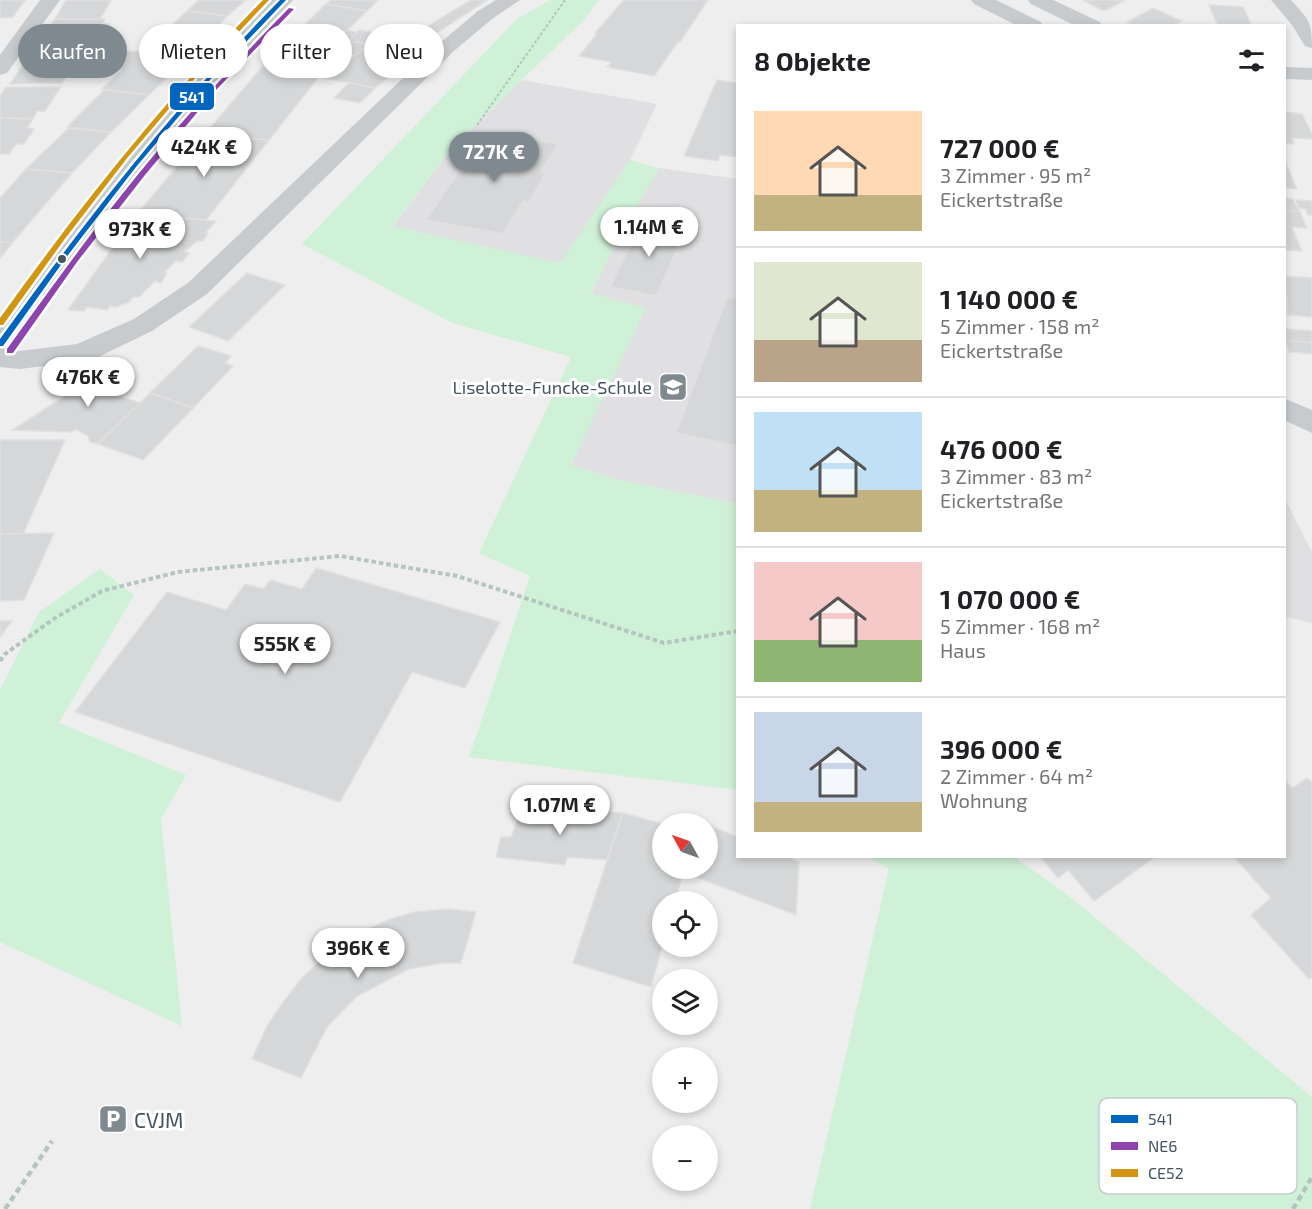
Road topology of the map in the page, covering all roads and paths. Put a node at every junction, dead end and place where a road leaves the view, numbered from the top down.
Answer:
1 (50, 0) edge
2 (283, 0) edge
3 (510, 0) edge
4 (565, 0) edge
5 (981, 0) edge
6 (1038, 0) edge
7 (1281, 0) edge
8 (1030, 24) edge
9 (1089, 24) edge
10 (1312, 42) edge
11 (0, 69) edge
12 (1286, 74) edge
13 (1312, 74) edge
14 (477, 125) dead end
15 (0, 344) edge
16 (0, 358) edge
17 (1286, 409) edge
18 (1312, 423) edge
19 (736, 632) edge
20 (0, 661) edge
21 (52, 1141) dead end
22 (1312, 1177) edge
23 (5, 1209) edge
24 (1293, 1209) edge

1 - 11 street
2 - 15 main road
3 - 16 street
4 - 14 path
5 - 8 street
6 - 9 street
7 - 10 street
12 - 13 street
17 - 18 street
19 - 20 path
21 - 23 path
22 - 24 path

